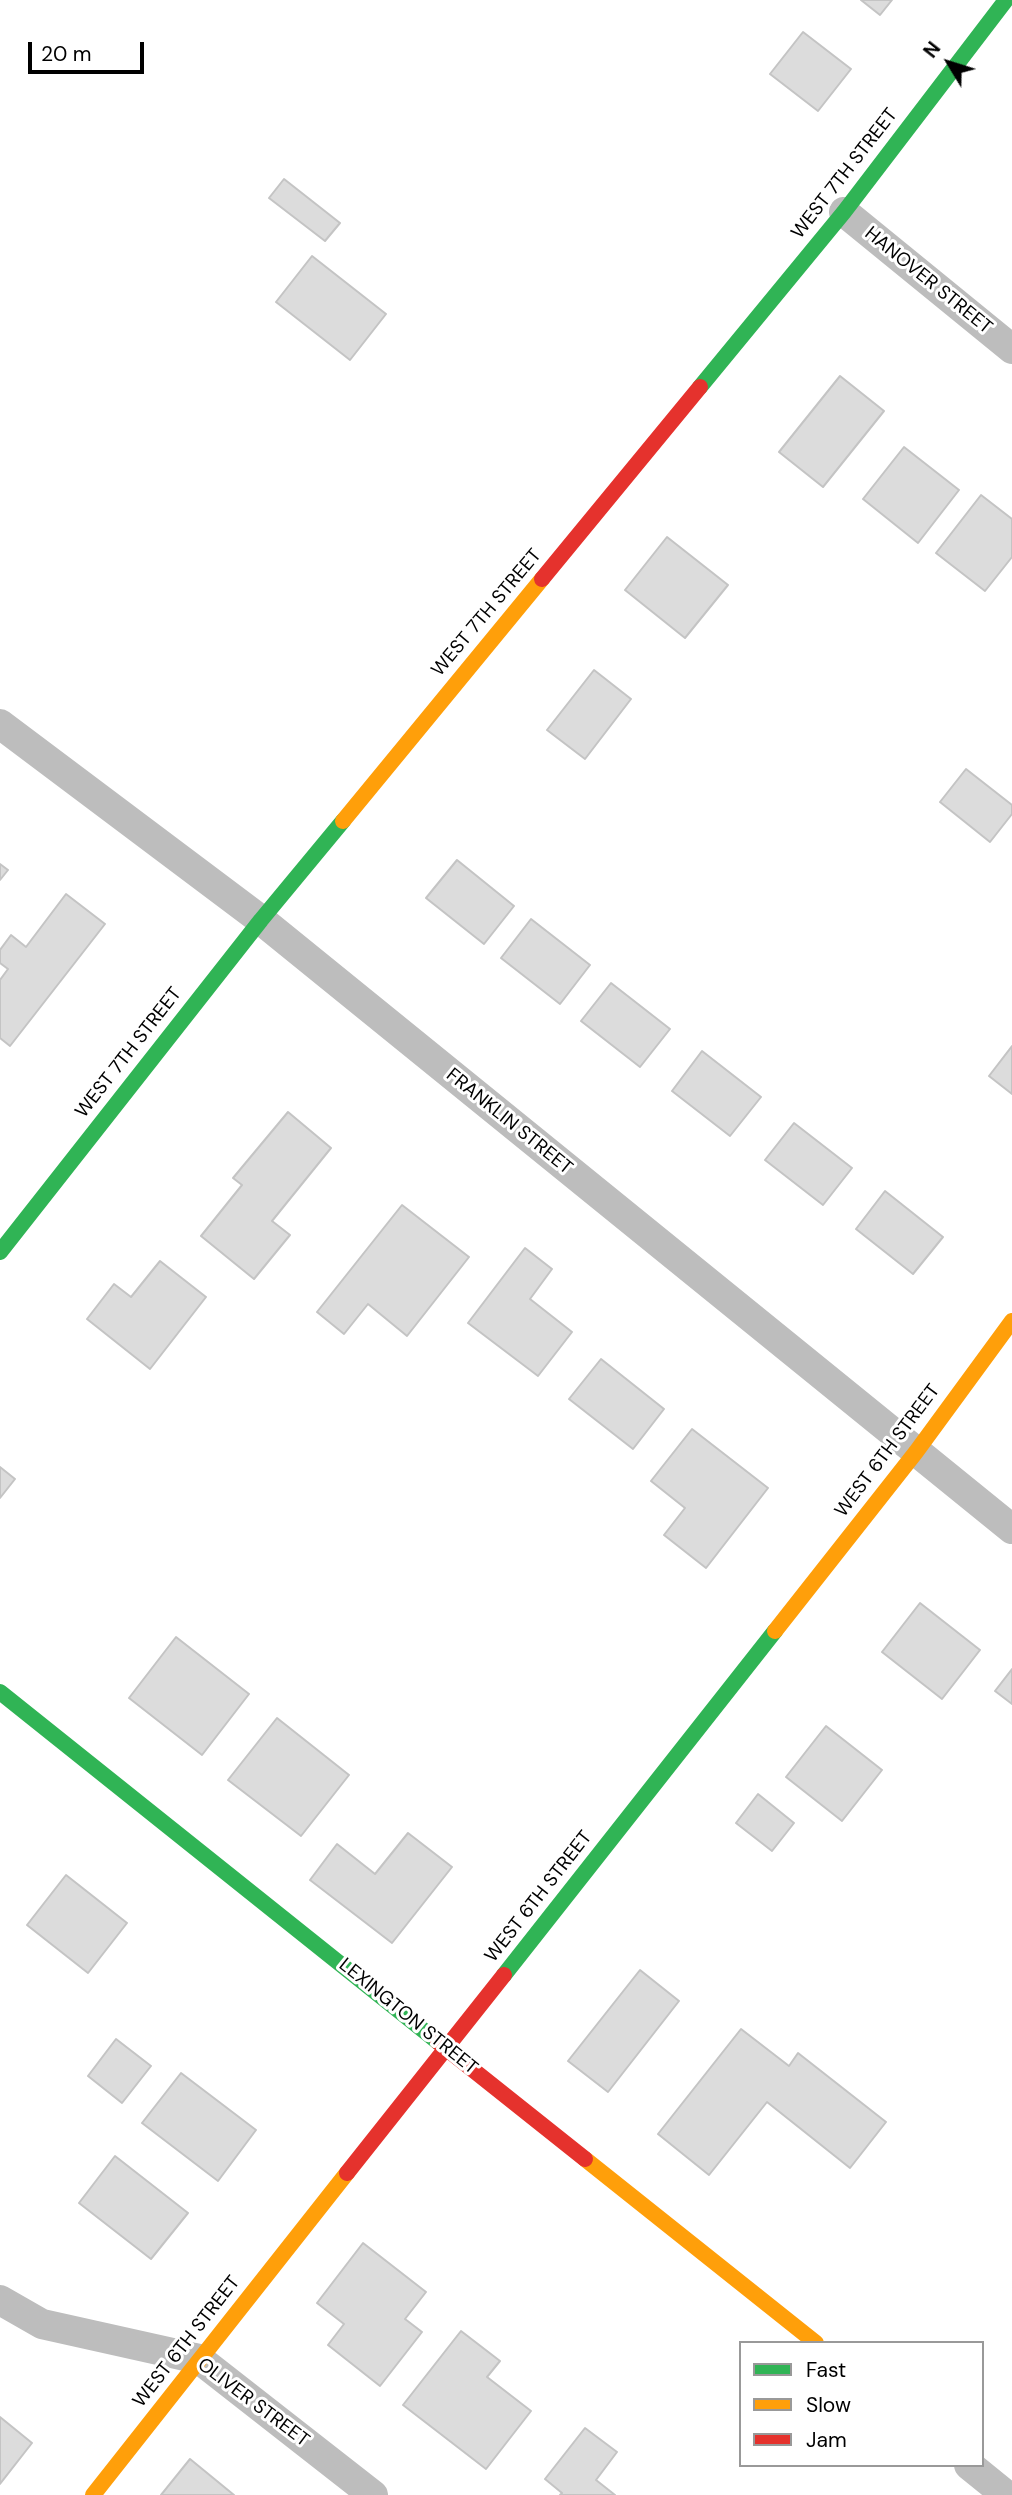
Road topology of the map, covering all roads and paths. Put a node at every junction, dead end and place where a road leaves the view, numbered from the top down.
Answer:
1 (1006, 0) edge
2 (844, 212) junction
3 (1012, 349) edge
4 (0, 724) edge
5 (261, 920) junction
6 (0, 1252) edge
7 (1012, 1321) edge
8 (916, 1452) junction
9 (1012, 1529) edge
10 (0, 1692) edge
11 (447, 2048) junction
12 (0, 2301) edge
13 (813, 2341) edge
14 (199, 2359) junction
15 (971, 2467) edge
16 (93, 2495) edge
17 (373, 2495) edge
18 (1006, 2495) edge

1 - 2 street, WEST 7TH STREET
2 - 3 street, HANOVER STREET
2 - 5 street, WEST 7TH STREET
4 - 5 street, FRANKLIN STREET
5 - 6 street, WEST 7TH STREET
5 - 8 street, FRANKLIN STREET
7 - 8 street, WEST 6TH STREET
8 - 9 street, FRANKLIN STREET
8 - 11 street, WEST 6TH STREET
10 - 11 street, LEXINGTON STREET
11 - 13 street, LEXINGTON STREET
11 - 14 street, WEST 6TH STREET
12 - 14 street, OLIVER STREET
14 - 16 street, WEST 6TH STREET
14 - 17 street, OLIVER STREET
15 - 18 street

